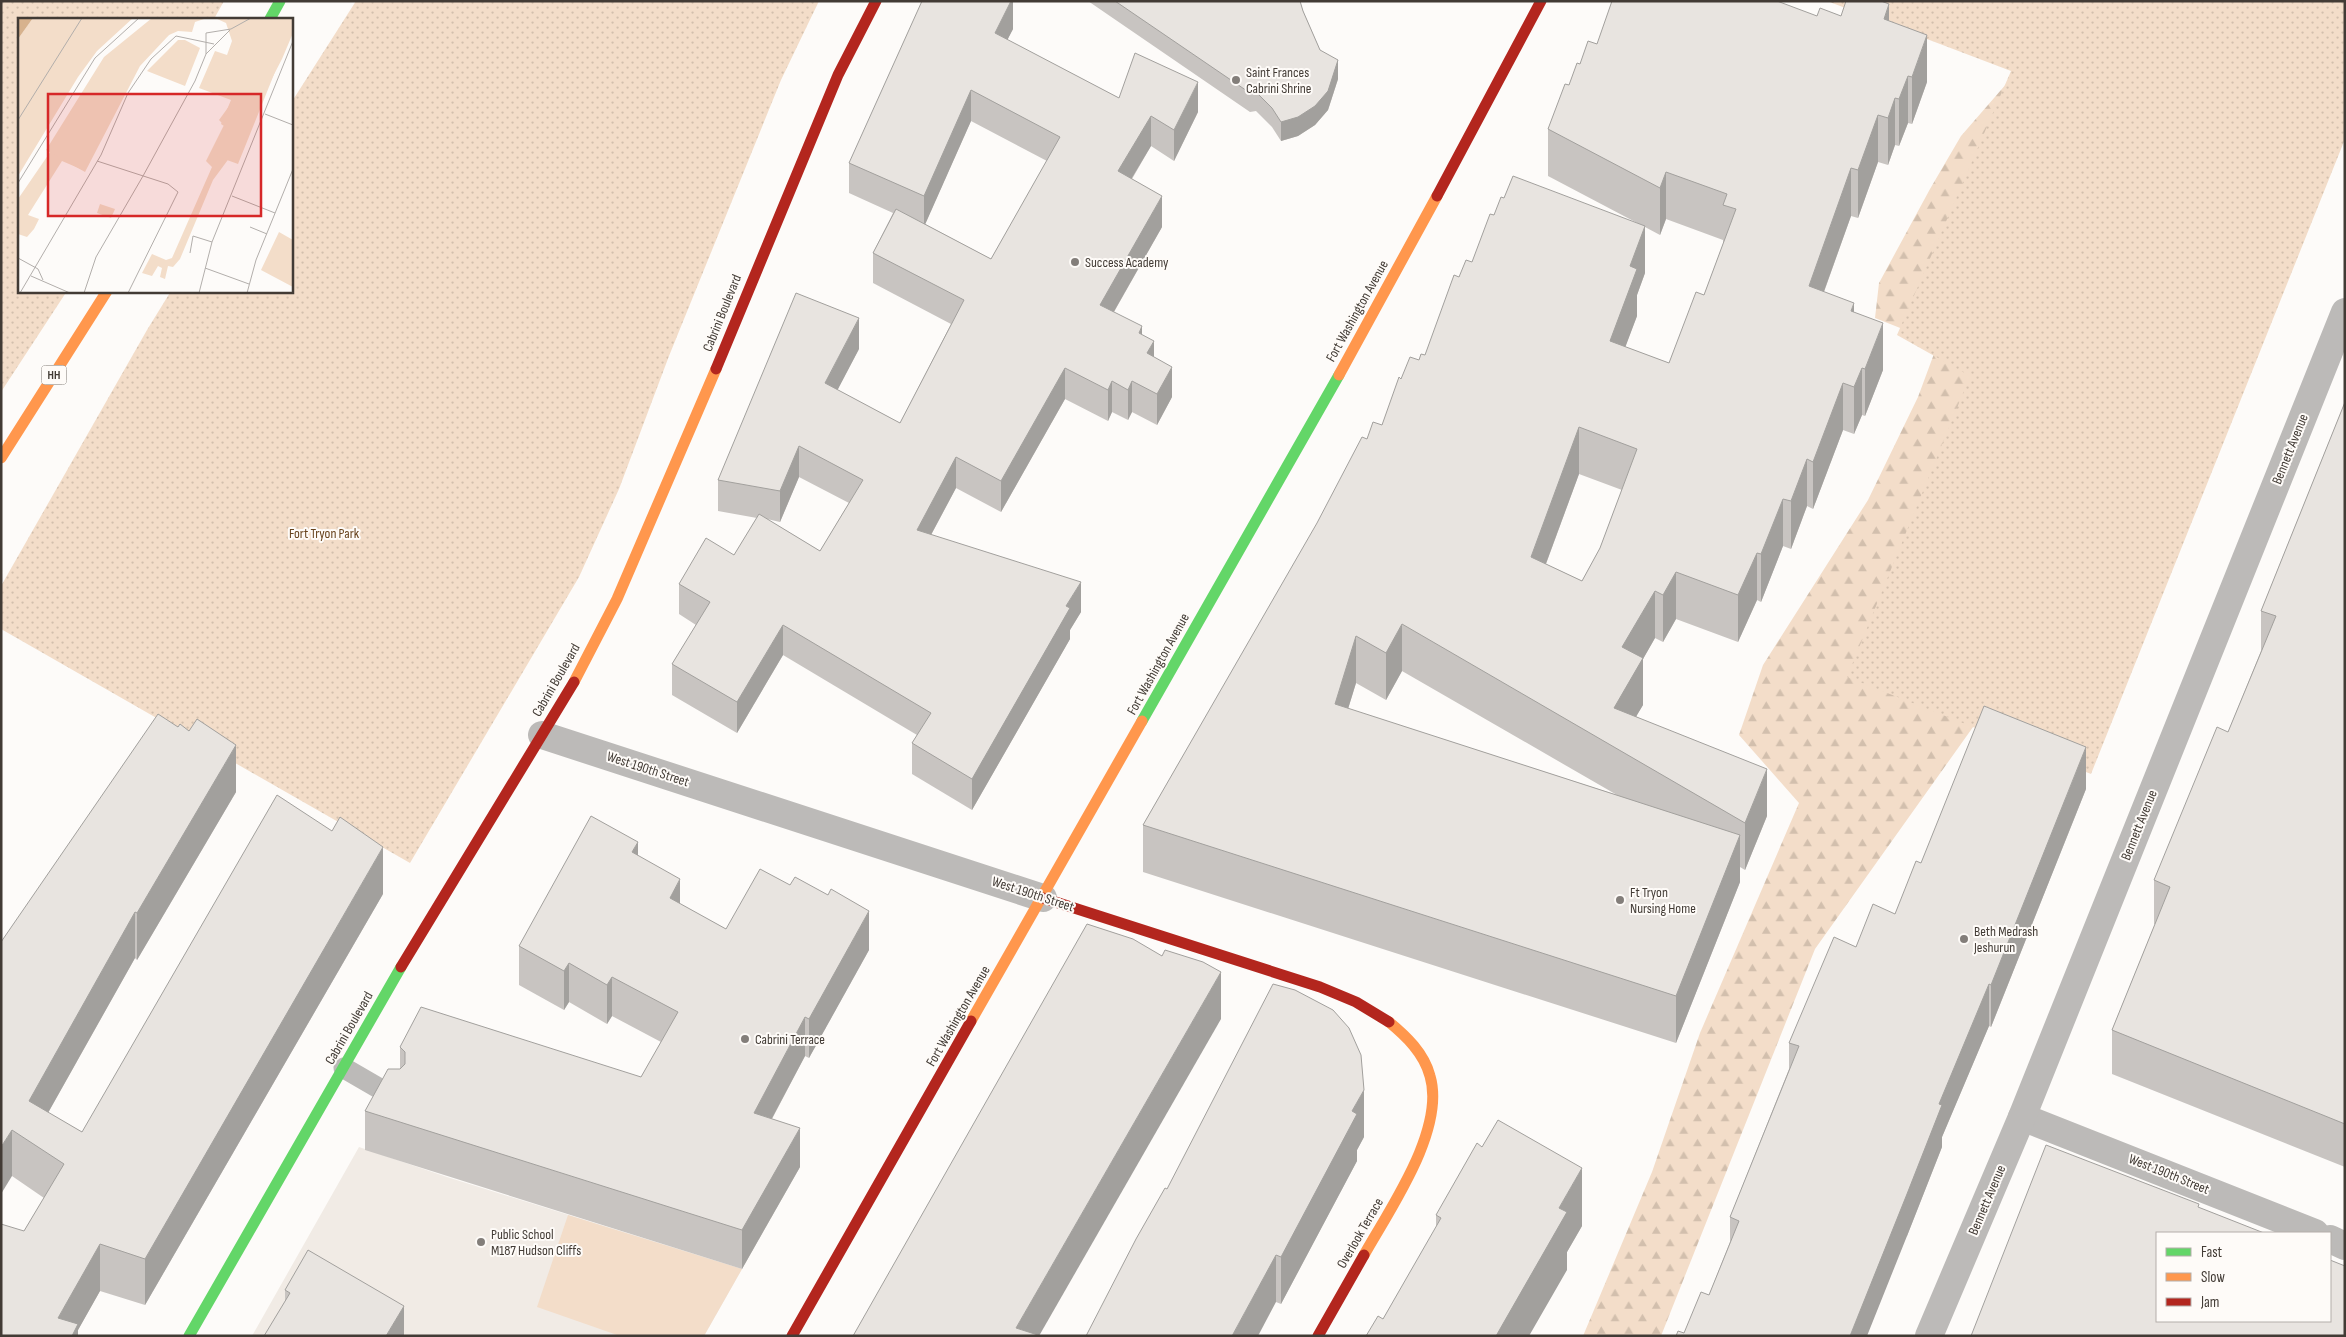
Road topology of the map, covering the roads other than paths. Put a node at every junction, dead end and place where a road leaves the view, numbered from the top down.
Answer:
1 (280, 1) edge
2 (876, 1) edge
3 (1541, 1) edge
4 (271, 18) edge
5 (106, 292) edge
6 (2345, 312) edge
7 (1, 458) edge
8 (542, 734) junction
9 (1043, 898) junction
10 (344, 1068) junction
11 (394, 1097) edge
12 (2022, 1117) junction
13 (1423, 1142) joint
14 (2311, 1232) edge
15 (2331, 1239) edge
16 (2345, 1246) edge
17 (189, 1336) edge
18 (792, 1336) edge
19 (1318, 1336) edge
20 (1929, 1336) edge

1 - 4 main road
2 - 8 main road, Cabrini Boulevard
3 - 9 main road, Fort Washington Avenue
5 - 7 main road, HH
6 - 12 street, Bennett Avenue
8 - 9 street, West 190th Street
8 - 10 main road, Cabrini Boulevard
9 - 13 main road, West 190th Street
9 - 18 main road, Fort Washington Avenue
10 - 11 lane
10 - 17 main road, Cabrini Boulevard
12 - 14 street, West 190th Street
12 - 20 street, Bennett Avenue
13 - 19 main road, Overlook Terrace
15 - 16 street

